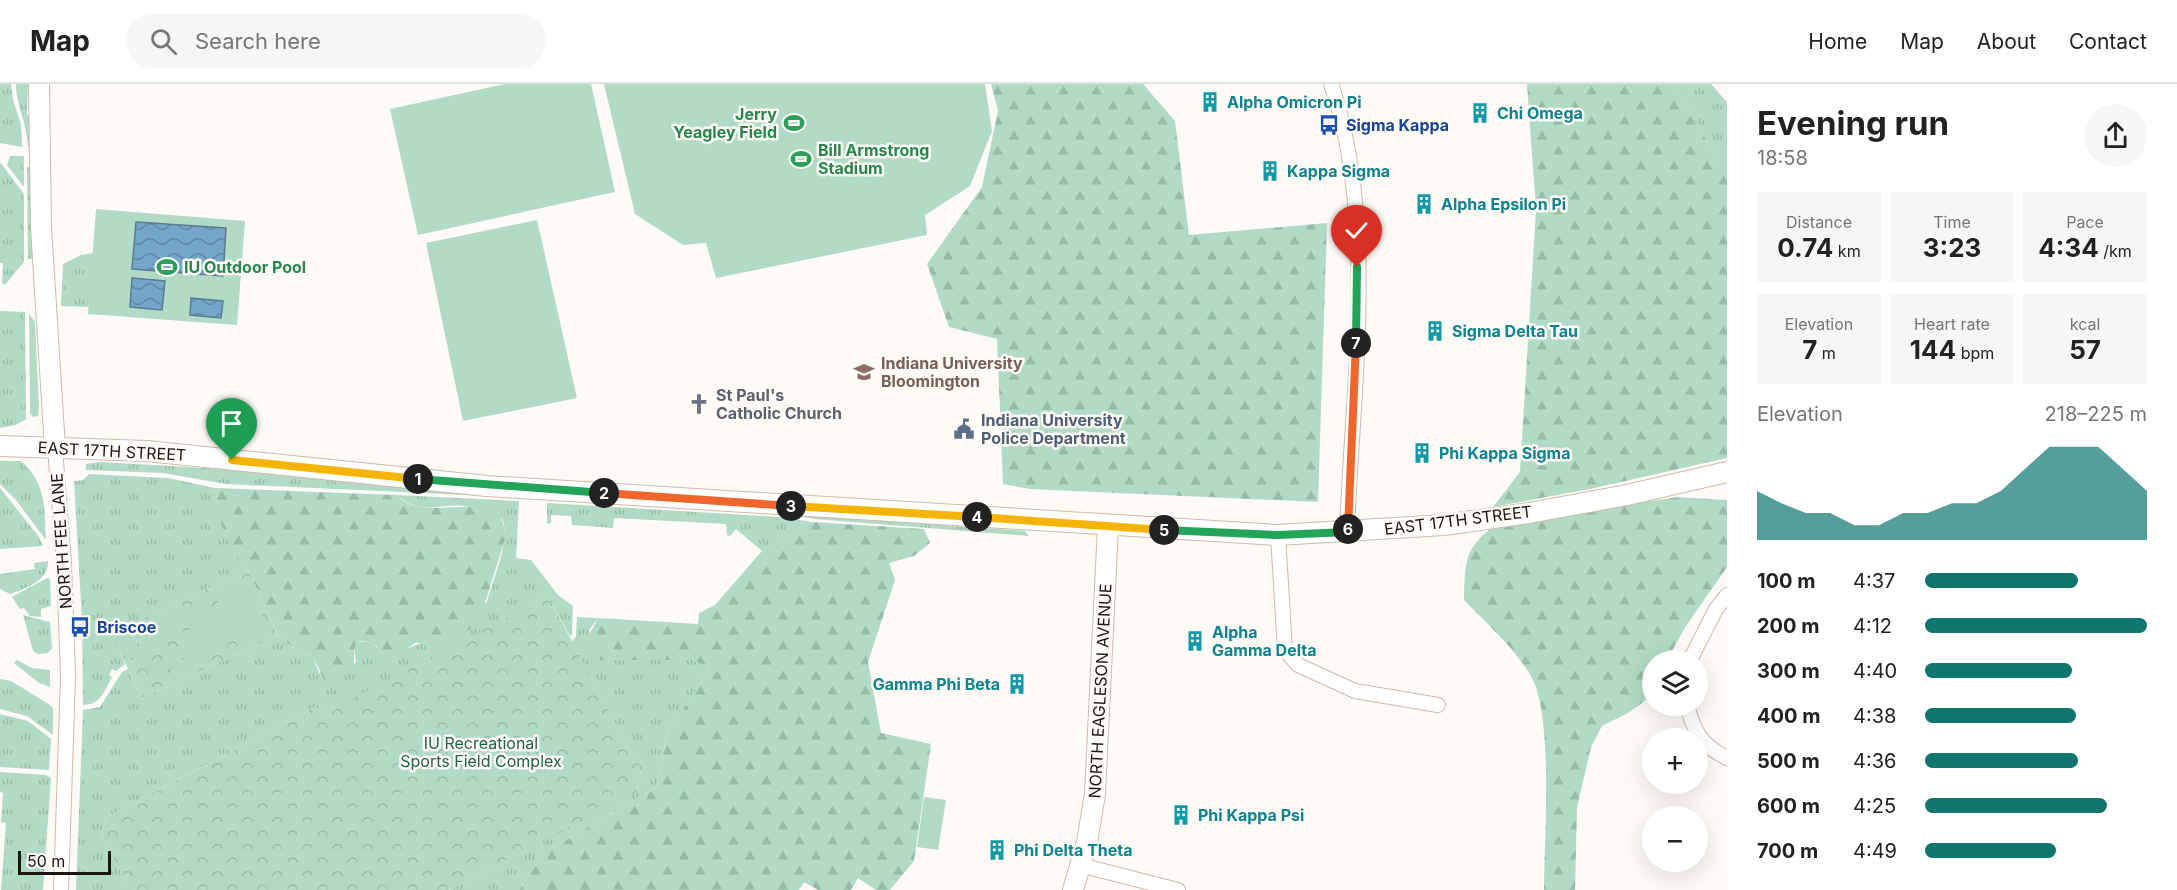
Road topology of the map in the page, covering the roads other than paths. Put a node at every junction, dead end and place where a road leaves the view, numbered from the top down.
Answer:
1 (39, 84) edge
2 (1332, 84) edge
3 (0, 446) edge
4 (55, 448) junction
5 (1727, 472) edge
6 (1108, 526) junction
7 (1347, 532) junction
8 (1278, 535) junction
9 (1727, 595) edge
10 (1695, 650) edge
11 (1438, 705) dead end
12 (1690, 716) edge
13 (1723, 756) edge
14 (1080, 865) junction
15 (61, 890) edge
16 (1073, 890) edge
17 (1178, 890) edge

1 - 4 main road, NORTH FEE LANE
2 - 7 street
3 - 4 main road, EAST 17TH STREET
4 - 6 main road, EAST 17TH STREET
4 - 15 street, NORTH FEE LANE
5 - 7 main road, EAST 17TH STREET
6 - 8 main road, EAST 17TH STREET
6 - 14 main road, NORTH EAGLESON AVENUE
7 - 8 main road, EAST 17TH STREET
8 - 11 street
9 - 10 street
12 - 13 street
14 - 16 main road, NORTH EAGLESON AVENUE
14 - 17 street

